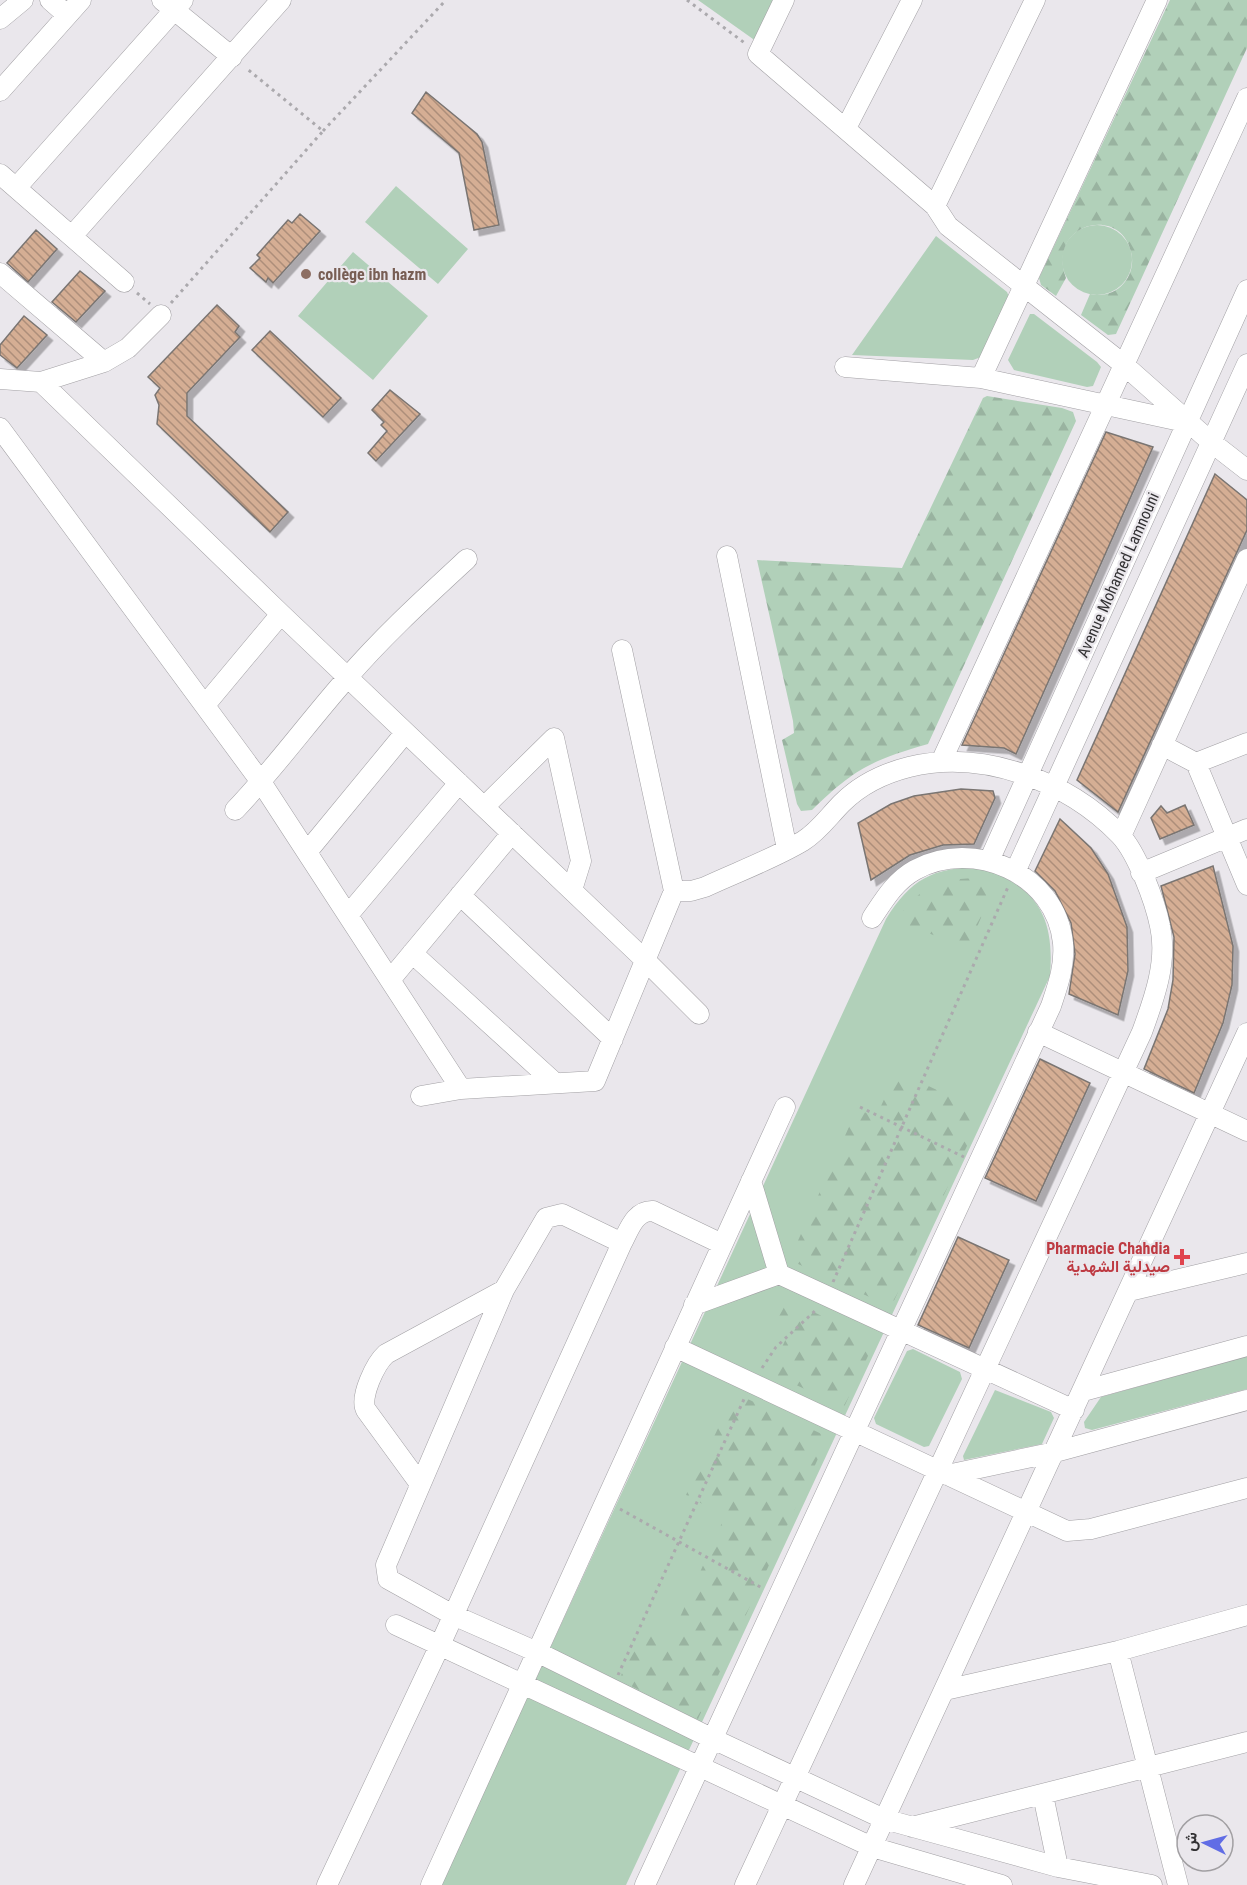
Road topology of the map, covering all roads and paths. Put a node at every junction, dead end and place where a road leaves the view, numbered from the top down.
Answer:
1 (23, 0) edge
2 (50, 0) edge
3 (81, 0) edge
4 (281, 0) edge
5 (446, 0) edge
6 (687, 0) edge
7 (784, 0) edge
8 (912, 0) edge
9 (1035, 0) edge
10 (1157, 0) edge
11 (172, 3) edge
12 (67, 15) junction
13 (0, 19) edge
14 (758, 54) junction
15 (232, 57) junction
16 (0, 91) edge
17 (1247, 98) edge
18 (846, 128) junction
19 (323, 131) junction
20 (0, 174) edge
21 (16, 189) junction
22 (935, 206) junction
23 (72, 236) junction
24 (0, 273) edge
25 (124, 282) joint
26 (1024, 288) junction
27 (1247, 290) edge
28 (161, 315) junction
29 (104, 362) junction
30 (1124, 364) junction
31 (1247, 364) edge
32 (845, 367) dead end
33 (981, 378) junction
34 (0, 379) edge
35 (41, 382) junction
36 (1105, 404) junction
37 (1187, 422) junction
38 (0, 428) edge
39 (1211, 442) junction
40 (1247, 470) edge
41 (727, 556) dead end
42 (467, 559) dead end
43 (1247, 559) edge
44 (280, 614) junction
45 (622, 650) dead end
46 (347, 677) junction
47 (205, 705) junction
48 (405, 733) junction
49 (1247, 743) edge
50 (1162, 745) junction
51 (941, 762) junction
52 (1196, 763) junction
53 (1027, 776) junction
54 (261, 782) junction
55 (459, 783) junction
56 (1053, 786) junction
57 (484, 807) junction
58 (235, 810) dead end
59 (1247, 829) edge
60 (512, 833) junction
61 (1121, 836) junction
62 (1228, 837) junction
63 (787, 849) junction
64 (307, 852) junction
65 (989, 861) junction
66 (1015, 872) junction
67 (1141, 873) junction
68 (1247, 885) edge
69 (572, 890) junction
70 (674, 891) junction
71 (460, 895) junction
72 (348, 915) junction
73 (872, 918) dead end
74 (412, 953) junction
75 (645, 960) junction
76 (390, 980) junction
77 (699, 1014) dead end
78 (1038, 1032) junction
79 (613, 1039) junction
80 (1246, 1041) edge
81 (1124, 1072) junction
82 (555, 1083) junction
83 (461, 1089) junction
84 (421, 1096) dead end
85 (784, 1107) dead end
86 (860, 1107) dead end
87 (1211, 1114) junction
88 (1247, 1131) edge
89 (978, 1163) junction
90 (751, 1181) junction
91 (622, 1243) junction
92 (722, 1244) junction
93 (1247, 1263) edge
94 (779, 1274) junction
95 (504, 1290) junction
96 (1129, 1291) junction
97 (694, 1305) junction
98 (901, 1330) junction
99 (1247, 1346) edge
100 (675, 1347) junction
101 (985, 1369) junction
102 (1083, 1391) junction
103 (1247, 1400) edge
104 (1074, 1410) junction
105 (855, 1432) junction
106 (1054, 1452) junction
107 (942, 1472) junction
108 (420, 1484) junction
109 (1247, 1488) edge
110 (605, 1501) junction
111 (1027, 1512) junction
112 (778, 1597) junction
113 (453, 1615) junction
114 (1247, 1615) edge
115 (396, 1625) dead end
116 (440, 1645) junction
117 (1118, 1651) junction
118 (537, 1652) junction
119 (522, 1683) junction
120 (945, 1690) junction
121 (713, 1739) junction
122 (1247, 1742) edge
123 (699, 1768) junction
124 (1148, 1768) junction
125 (795, 1778) junction
126 (1042, 1795) junction
127 (782, 1806) junction
128 (885, 1818) junction
129 (912, 1827) junction
130 (872, 1847) junction
131 (1058, 1867) junction
132 (327, 1885) edge
133 (431, 1885) edge
134 (645, 1885) edge
135 (745, 1885) edge
136 (854, 1885) edge
137 (1002, 1885) edge
138 (1152, 1885) edge
139 (1178, 1885) edge

1 - 13 street
2 - 12 street
3 - 12 street
4 - 15 street
5 - 19 path
6 - 14 path
7 - 14 street
8 - 18 street
9 - 22 street
10 - 26 street
11 - 15 street
11 - 21 street
12 - 16 street
14 - 18 street
15 - 19 path
15 - 23 street
17 - 30 street
18 - 22 street
19 - 28 path
20 - 21 street
21 - 23 street
22 - 26 street
23 - 25 street
24 - 29 street
25 - 28 path
26 - 30 street
26 - 33 street
27 - 37 street, Avenue Mohamed Lamnouni
28 - 29 street
29 - 35 street
30 - 36 street
30 - 37 street
31 - 39 street, Avenue Mohamed Lamnouni
32 - 33 street
33 - 36 street
34 - 35 street
35 - 44 street
36 - 37 street
36 - 51 street
37 - 39 street
37 - 53 street, Avenue Mohamed Lamnouni
38 - 47 street
39 - 40 street
39 - 56 street, Avenue Mohamed Lamnouni
41 - 63 street
42 - 46 street
43 - 50 street
44 - 46 street
44 - 47 street
45 - 70 street
46 - 48 street
46 - 54 street
47 - 54 street
48 - 55 street
48 - 64 street
49 - 52 street
50 - 52 street
50 - 61 street
51 - 53 street
51 - 63 street
52 - 62 street
53 - 56 street
53 - 65 street, Avenue Mohamed Lamnouni
54 - 58 street
54 - 64 street
55 - 57 street
55 - 72 street
56 - 61 street
56 - 66 street, Avenue Mohamed Lamnouni
57 - 60 street
57 - 69 street
59 - 62 street
60 - 69 street
60 - 71 street
61 - 67 street
62 - 67 street
62 - 68 street
63 - 70 street
64 - 72 street
65 - 66 street
65 - 73 street
66 - 78 street
67 - 81 street
69 - 75 street
70 - 75 street
71 - 74 street
71 - 79 street
72 - 76 street
74 - 76 street
74 - 82 street
75 - 77 street
75 - 79 street
76 - 83 street
78 - 81 street
78 - 89 street
79 - 82 street
80 - 87 street
81 - 87 street
81 - 101 street
82 - 83 street
83 - 84 street
85 - 90 street
86 - 89 path
87 - 88 street
87 - 96 street
89 - 98 street
90 - 92 street
90 - 94 street
91 - 92 street
91 - 95 street
91 - 113 street
92 - 97 street
93 - 96 street
94 - 97 street
94 - 98 street
95 - 108 street
95 - 108 street
96 - 102 street
97 - 100 street
98 - 101 street
98 - 105 street
99 - 102 street
100 - 105 street
100 - 110 street
101 - 104 street
101 - 107 street
102 - 104 street
103 - 106 street
104 - 106 street
105 - 107 street
105 - 112 street
106 - 107 street
106 - 111 street
107 - 111 street
107 - 125 street
108 - 113 street
109 - 111 street
110 - 112 path
110 - 118 street
111 - 120 street
112 - 121 street
113 - 116 street
113 - 118 street
114 - 117 street
115 - 116 street
116 - 119 street
116 - 132 street
117 - 120 street
117 - 124 street
118 - 119 street
118 - 121 street
119 - 123 street
119 - 133 street
120 - 128 street
121 - 123 street
121 - 125 street
122 - 124 street
123 - 127 street
123 - 134 street
124 - 126 street
124 - 139 street
125 - 127 street
125 - 128 street
126 - 129 street
126 - 131 street
127 - 130 street
127 - 135 street
128 - 129 street
128 - 130 street
129 - 131 street
130 - 136 street
130 - 137 street
131 - 138 street

